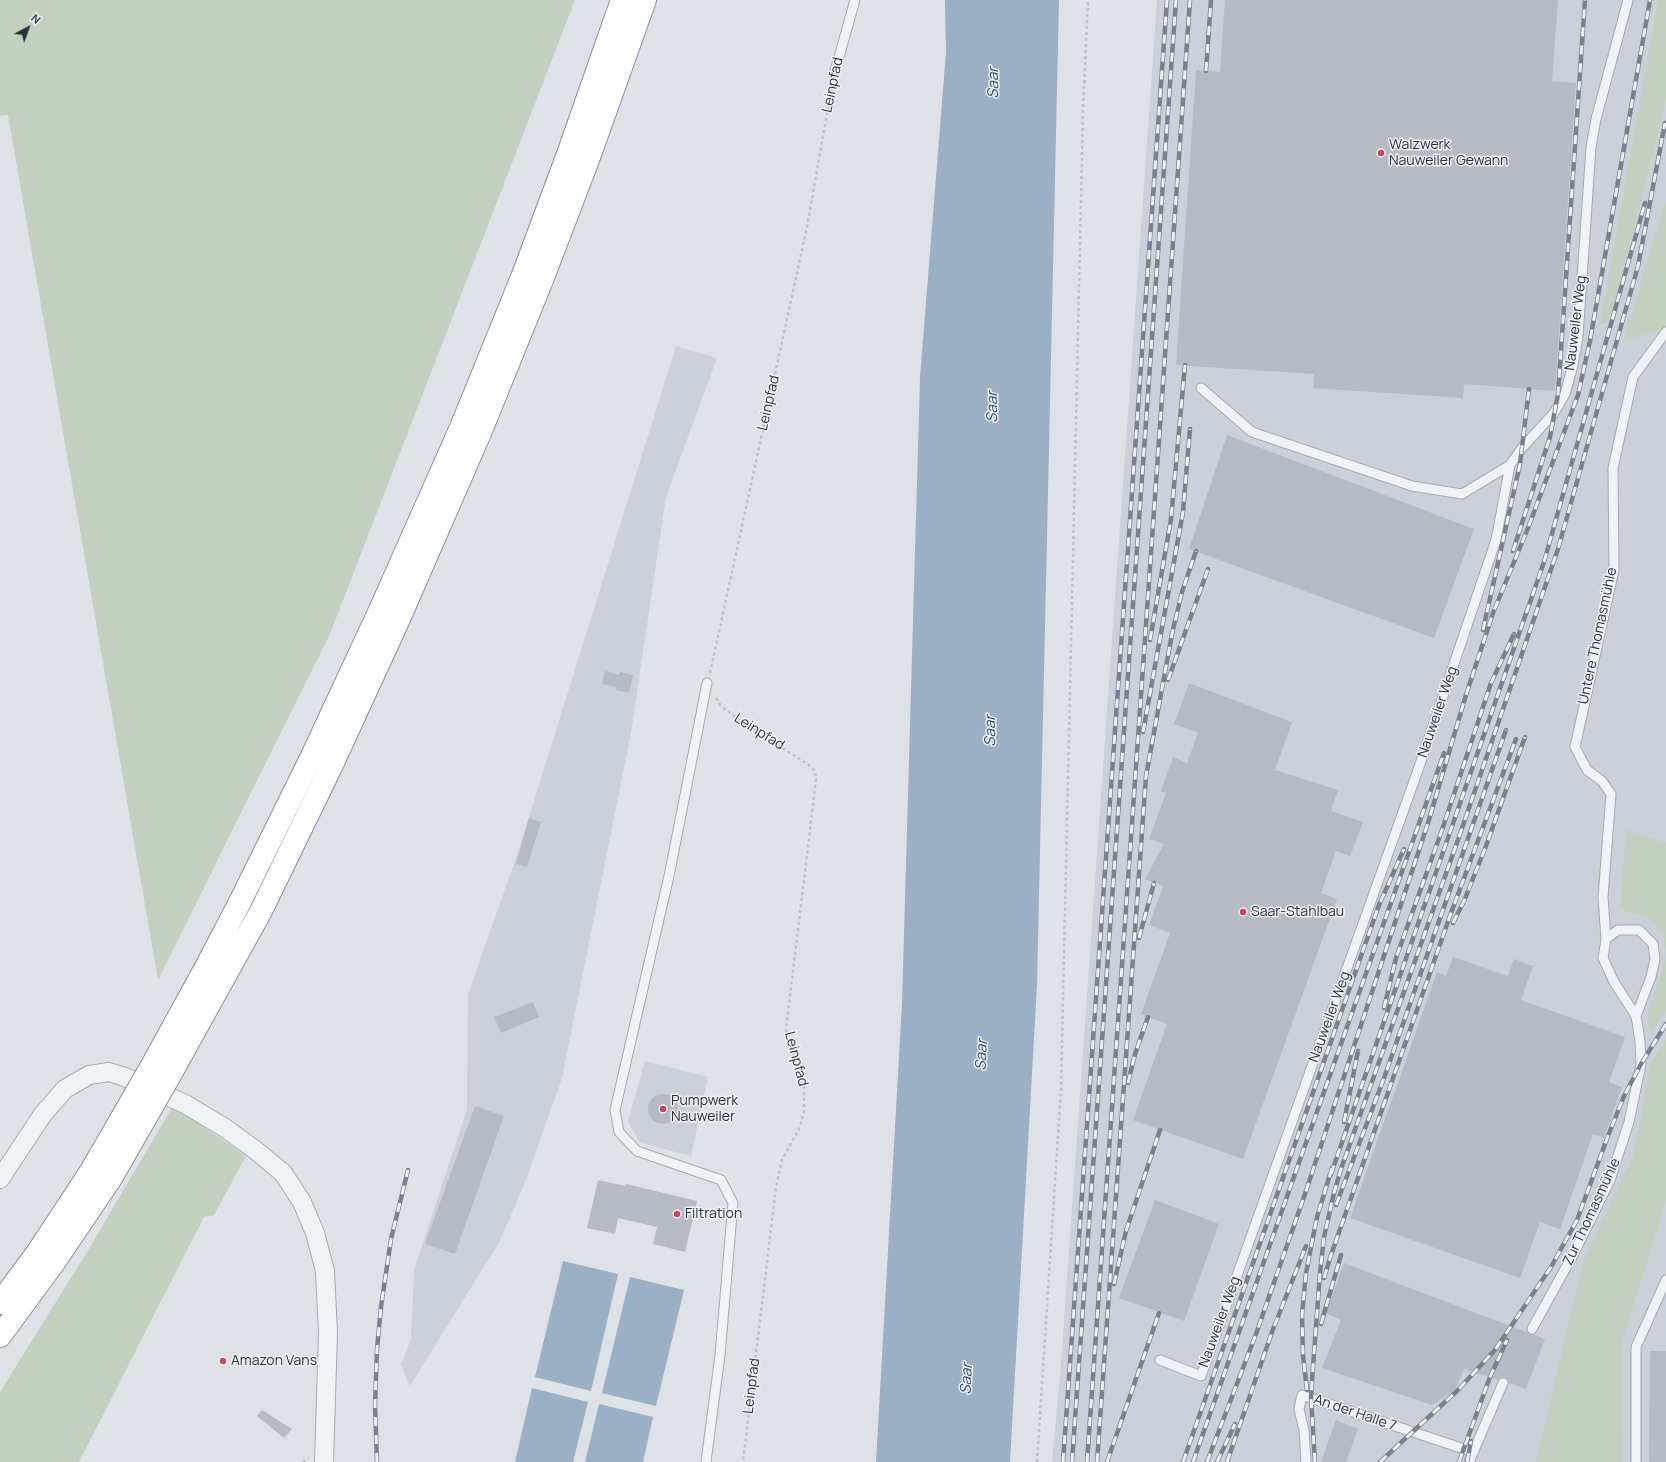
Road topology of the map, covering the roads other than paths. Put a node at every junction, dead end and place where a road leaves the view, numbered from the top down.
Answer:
1 (622, 0) edge
2 (645, 0) edge
3 (855, 0) edge
4 (1628, 0) edge
5 (834, 75) road end
6 (1666, 332) edge
7 (1201, 388) dead end
8 (1510, 465) junction
9 (707, 683) road end
10 (1606, 939) junction
11 (216, 971) junction
12 (1636, 1016) junction
13 (101, 1175) junction
14 (0, 1179) edge
15 (1666, 1280) edge
16 (0, 1303) edge
17 (1532, 1330) dead end
18 (3, 1334) edge
19 (1160, 1360) dead end
20 (1503, 1383) dead end
21 (1473, 1452) junction
22 (324, 1462) edge
23 (706, 1462) edge
24 (1306, 1462) edge
25 (1469, 1462) edge
26 (1636, 1462) edge

1 - 11 highway
2 - 11 highway
3 - 5 lane, Leinpfad
4 - 8 lane, Nauweiler Weg
6 - 10 lane, Untere Thomasmühle
7 - 8 lane
8 - 19 lane, Nauweiler Weg
9 - 23 lane
10 - 12 lane, Untere Thomasmühle
10 - 12 lane
11 - 13 highway, bridge
12 - 17 lane, Zur Thomasmühle
13 - 16 highway
13 - 18 highway
14 - 22 street
15 - 26 lane
20 - 21 lane
21 - 24 lane, An der Halle 7
21 - 25 lane

